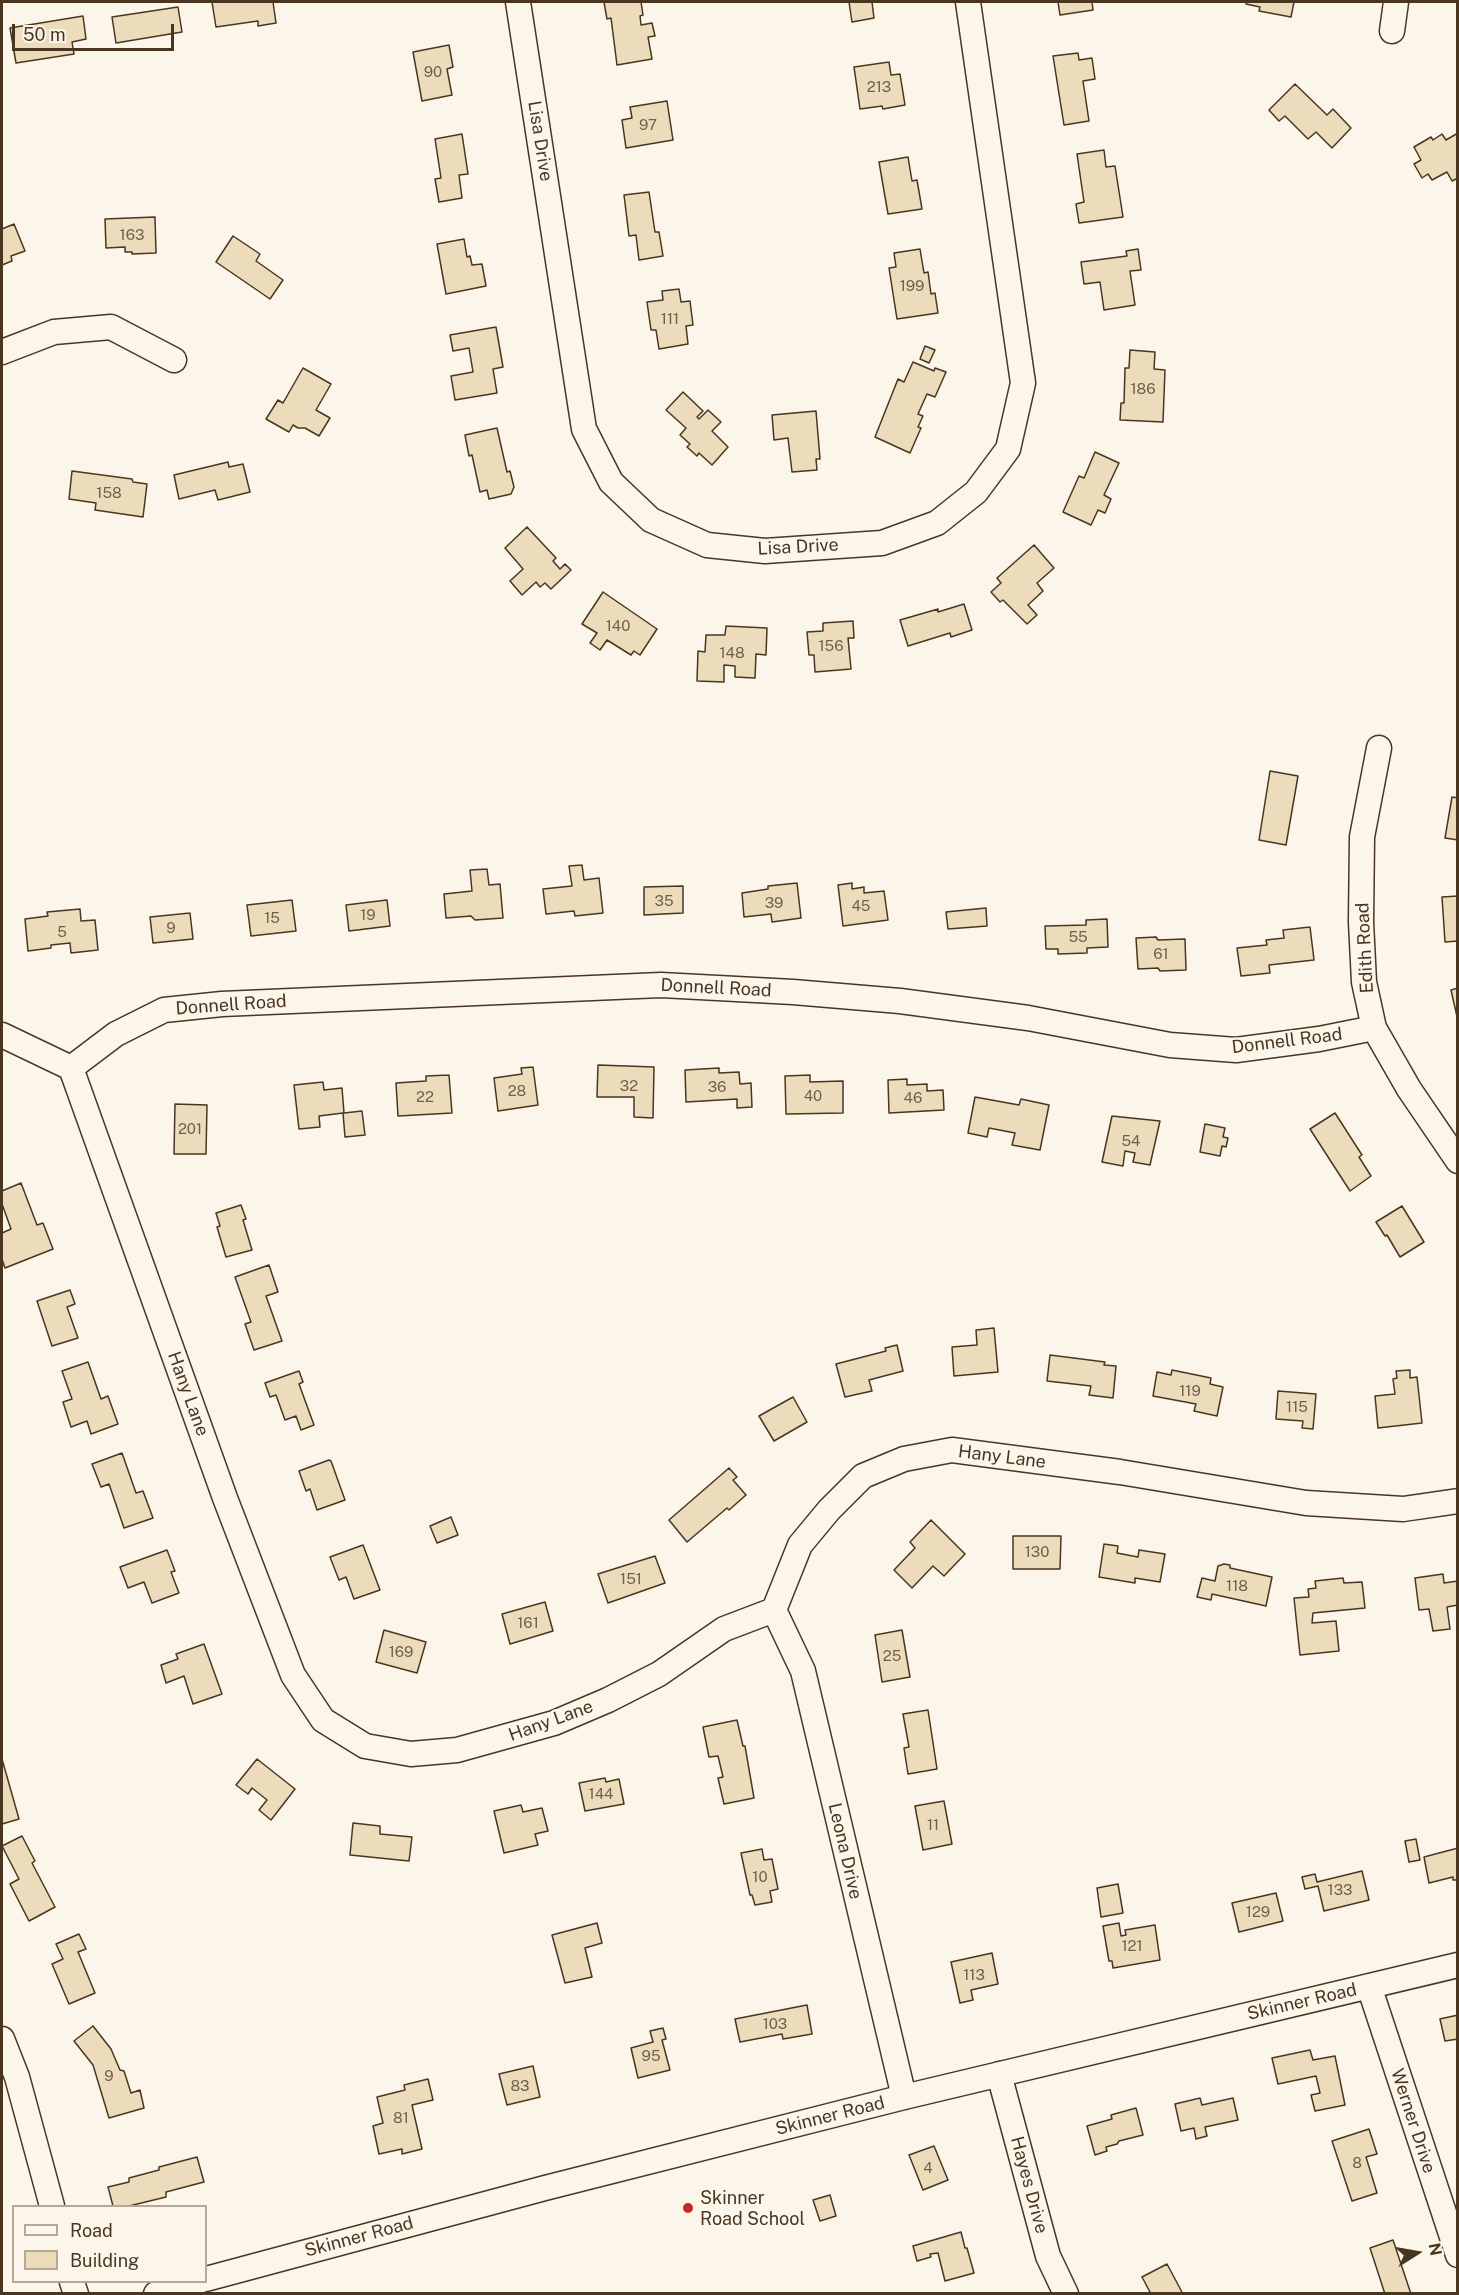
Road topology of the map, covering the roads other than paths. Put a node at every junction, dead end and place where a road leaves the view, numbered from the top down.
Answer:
1 (518, 2) edge
2 (968, 2) edge
3 (1396, 2) edge
4 (1392, 31) dead end
5 (2, 352) edge
6 (174, 360) dead end
7 (1379, 747) dead end
8 (1374, 1028) junction
9 (2, 1035) edge
10 (71, 1068) junction
11 (1458, 1161) edge
12 (1458, 1501) edge
13 (774, 1610) junction
14 (1458, 1965) edge
15 (1370, 1986) junction
16 (2, 2039) edge
17 (999, 2074) junction
18 (904, 2097) junction
19 (52, 2205) edge
20 (1458, 2255) edge
21 (207, 2279) edge
22 (194, 2283) edge
23 (156, 2294) edge
24 (1065, 2294) edge

1 - 2 street, Lisa Drive
3 - 4 street
5 - 6 street
7 - 8 street, Edith Road
8 - 10 street, Donnell Road
8 - 11 street, Edith Road
9 - 10 street
10 - 13 street, Hany Lane
12 - 13 street, Hany Lane
13 - 18 street, Leona Drive
14 - 15 street, Skinner Road
15 - 17 street, Skinner Road
15 - 20 street, Werner Drive
16 - 19 street
17 - 18 street, Skinner Road
17 - 24 street, Hayes Drive
18 - 21 street, Skinner Road
22 - 23 street

